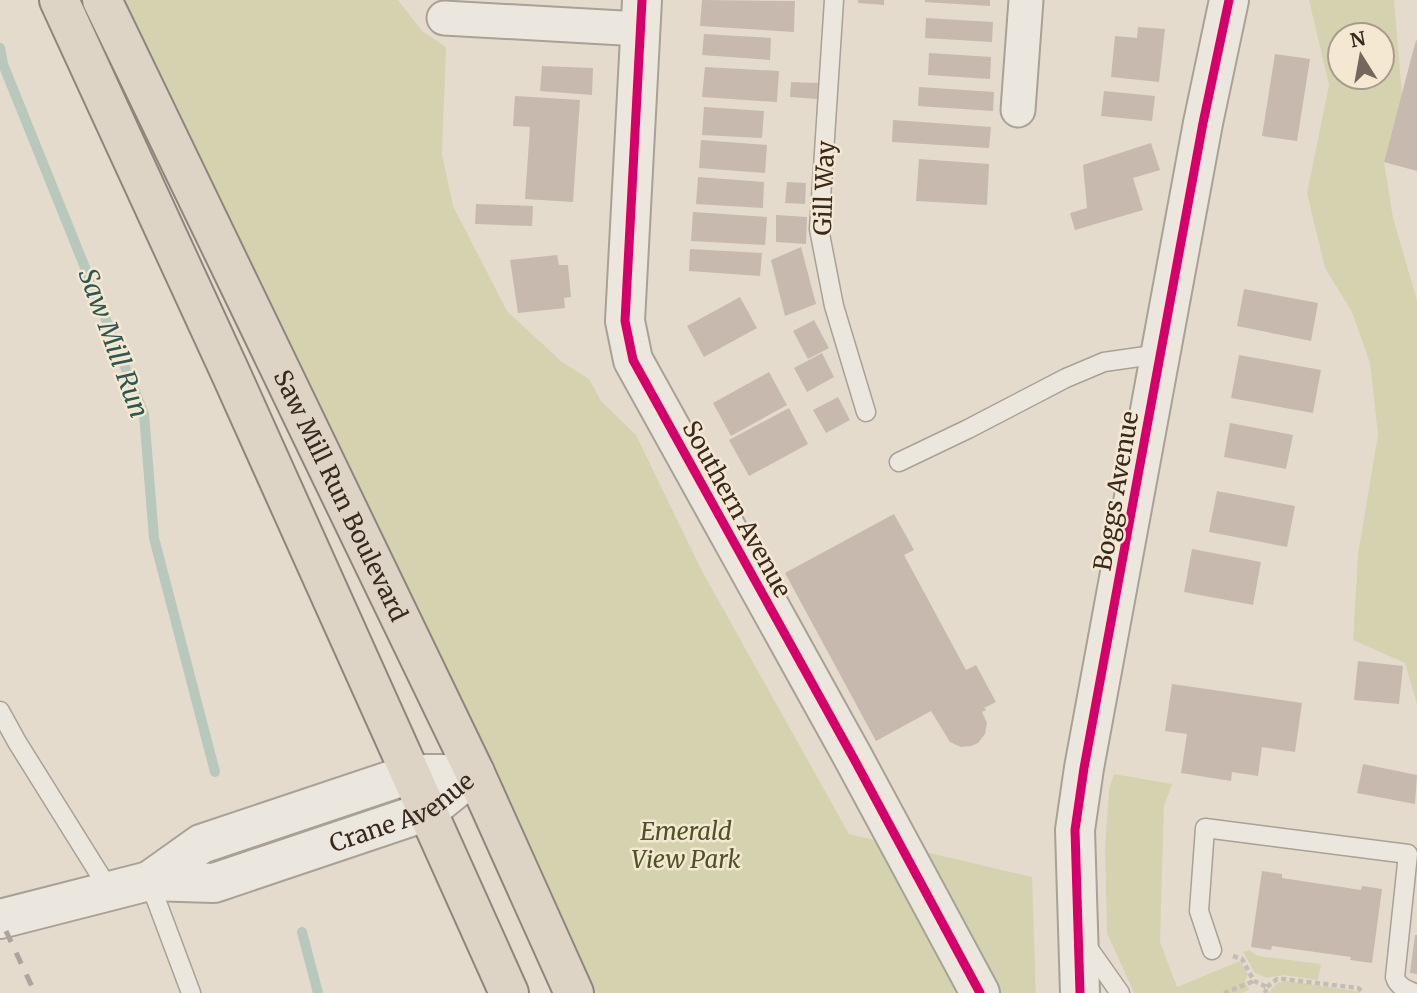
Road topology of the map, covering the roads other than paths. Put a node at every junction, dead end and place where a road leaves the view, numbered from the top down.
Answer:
1 (59, 0) edge
2 (103, 0) edge
3 (834, 0) edge
4 (1026, 0) edge
5 (1229, 0) edge
6 (444, 9) edge
7 (641, 15) edge
8 (1018, 110) dead end
9 (1160, 354) junction
10 (866, 412) dead end
11 (899, 462) dead end
12 (0, 711) edge
13 (475, 773) junction
14 (410, 774) junction
15 (428, 811) junction
16 (149, 881) junction
17 (110, 891) junction
18 (0, 919) edge
19 (1078, 934) junction
20 (1212, 950) dead end
21 (191, 993) edge
22 (509, 993) edge
23 (574, 993) edge
24 (980, 993) edge
25 (1080, 993) edge
26 (1120, 993) edge
27 (1414, 993) edge

1 - 14 highway, Saw Mill Run Boulevard
2 - 13 highway, Saw Mill Run Boulevard
3 - 10 lane, Gill Way
4 - 8 street
5 - 9 street, Boggs Avenue
6 - 7 street
7 - 24 street, Southern Avenue
9 - 11 lane
9 - 19 street, Boggs Avenue
12 - 17 lane
13 - 14 street, Crane Avenue
13 - 15 street, Crane Avenue
13 - 23 highway, Saw Mill Run Boulevard
14 - 15 highway, Saw Mill Run Boulevard
14 - 16 street, Crane Avenue
15 - 16 street, Crane Avenue
15 - 22 highway, Saw Mill Run Boulevard
16 - 17 street, Crane Avenue
16 - 21 lane
17 - 18 street, Crane Avenue
19 - 25 street, Boggs Avenue
19 - 26 lane
20 - 27 lane

